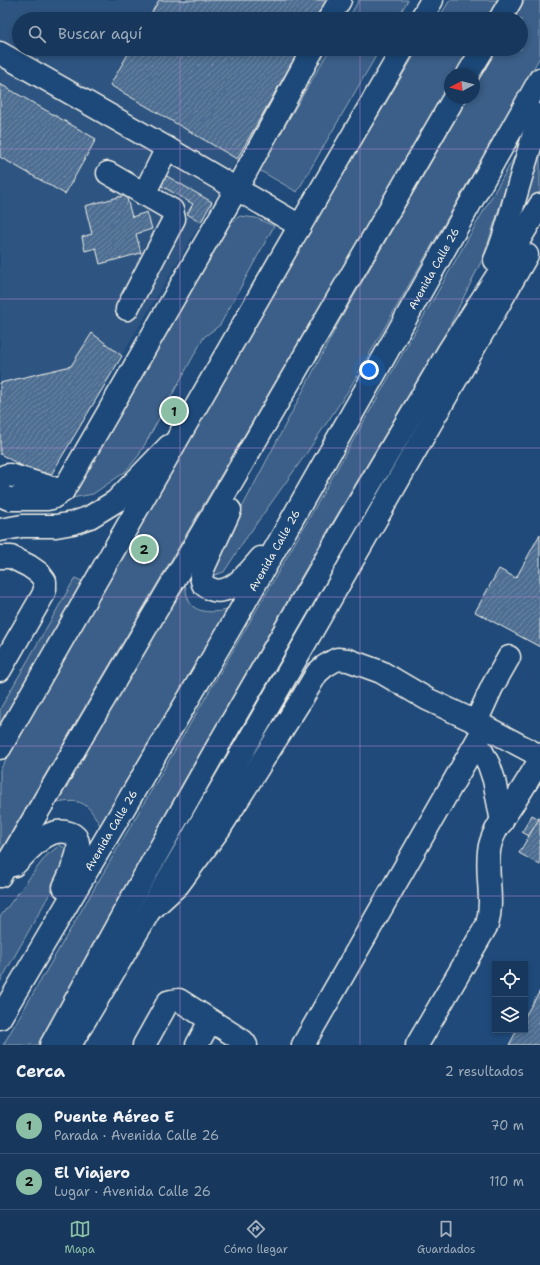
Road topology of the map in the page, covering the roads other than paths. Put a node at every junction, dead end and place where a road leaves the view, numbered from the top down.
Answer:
1 (340, 0) edge
2 (432, 0) edge
3 (511, 0) edge
4 (333, 12) edge
5 (425, 12) edge
6 (504, 12) edge
7 (0, 53) edge
8 (309, 56) edge
9 (399, 56) edge
10 (479, 56) edge
11 (472, 68) edge
12 (540, 79) edge
13 (451, 104) edge
14 (540, 115) edge
15 (168, 148) junction
16 (108, 173) dead end
17 (237, 188) junction
18 (144, 194) junction
19 (540, 205) edge
20 (300, 226) junction
21 (540, 232) edge
22 (127, 309) dead end
23 (448, 352) junction
24 (288, 383) junction
25 (183, 430) junction
26 (0, 480) edge
27 (63, 491) junction
28 (0, 493) edge
29 (22, 526) junction
30 (0, 530) edge
31 (282, 536) junction
32 (0, 542) edge
33 (0, 557) edge
34 (509, 657) dead end
35 (0, 670) edge
36 (479, 730) junction
37 (0, 748) edge
38 (540, 756) edge
39 (540, 760) edge
40 (502, 822) junction
41 (0, 877) edge
42 (149, 913) junction
43 (30, 966) junction
44 (0, 1018) edge
45 (210, 1021) junction
46 (51, 1045) edge
47 (70, 1045) edge
48 (144, 1045) edge
49 (196, 1045) edge
50 (246, 1045) edge
51 (303, 1045) edge
52 (416, 1045) edge

1 - 4 main road
2 - 5 main road
3 - 6 main road
7 - 15 main road
8 - 17 main road
9 - 20 main road
10 - 11 main road
12 - 31 main road, Avenida Calle 26
13 - 24 main road
14 - 23 main road
15 - 17 main road
15 - 18 main road
16 - 18 main road
17 - 20 main road
17 - 27 main road
18 - 22 main road
19 - 23 main road
20 - 25 main road
21 - 42 main road
23 - 46 main road
24 - 31 main road
24 - 41 main road
25 - 29 main road
25 - 37 main road
26 - 27 main road
27 - 28 main road
29 - 30 main road
29 - 32 main road
31 - 43 main road, Avenida Calle 26
33 - 35 main road
34 - 36 main road
36 - 38 main road
36 - 40 main road
36 - 42 main road
36 - 51 main road
39 - 40 main road
40 - 52 main road
41 - 43 main road
42 - 47 main road
43 - 44 main road, Avenida Calle 26
45 - 48 main road
45 - 49 main road
45 - 50 main road

